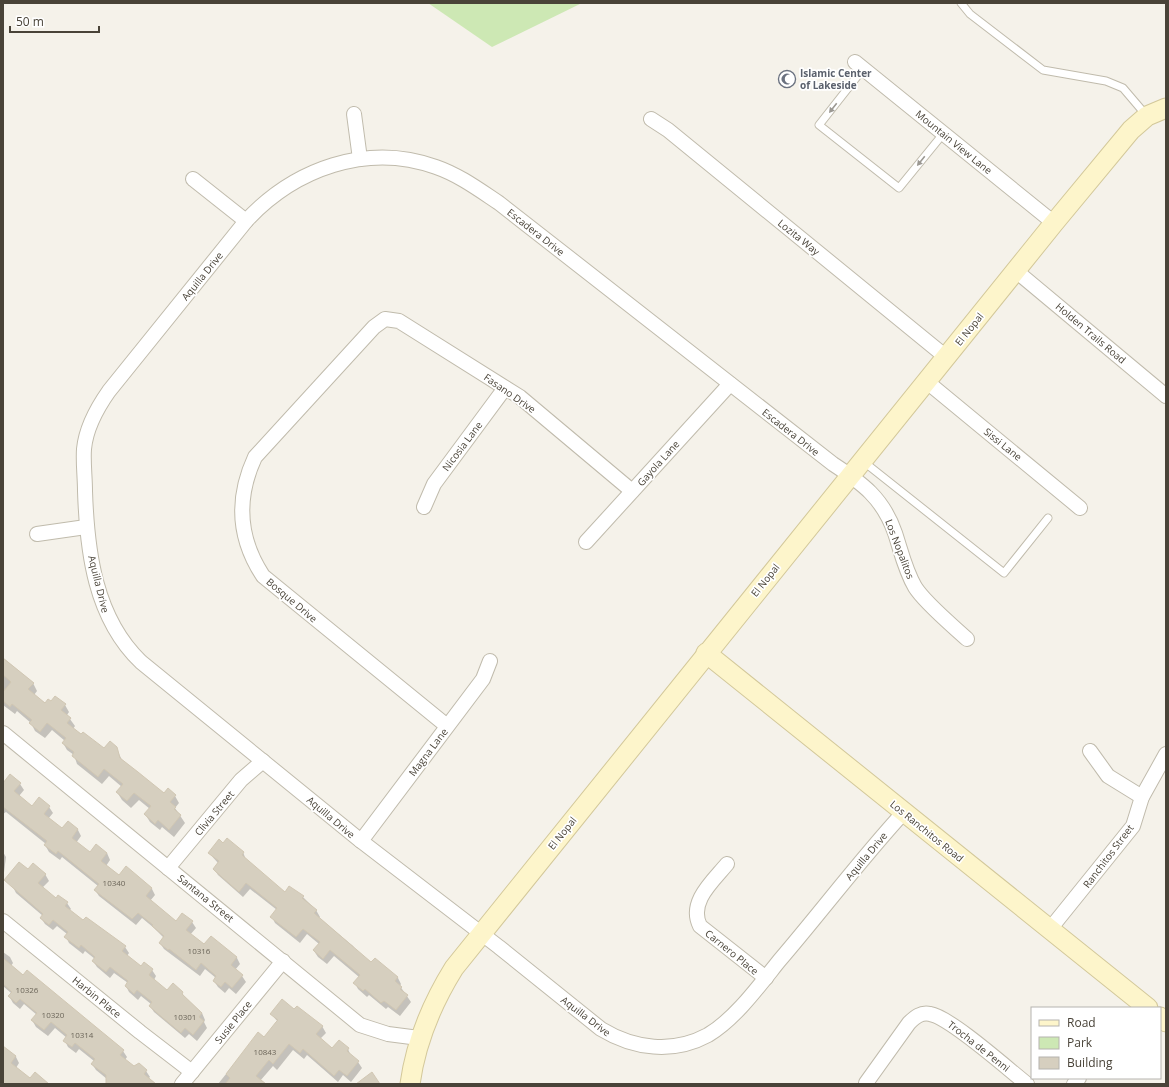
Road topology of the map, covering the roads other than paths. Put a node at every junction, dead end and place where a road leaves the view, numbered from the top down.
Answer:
1 (961, 3) edge
2 (859, 66) joint
3 (1166, 108) edge
4 (354, 114) dead end
5 (1147, 116) junction
6 (651, 118) dead end
7 (943, 134) junction
8 (360, 159) junction
9 (193, 179) dead end
10 (246, 221) junction
11 (1054, 223) junction
12 (1016, 271) junction
13 (400, 321) joint
14 (946, 357) junction
15 (926, 381) junction
16 (730, 384) junction
17 (505, 388) junction
18 (1166, 396) edge
19 (862, 460) junction
20 (850, 476) junction
21 (632, 492) junction
22 (424, 507) dead end
23 (1080, 508) dead end
24 (1048, 518) dead end
25 (86, 527) junction
26 (36, 534) dead end
27 (586, 542) dead end
28 (967, 639) dead end
29 (706, 653) junction
30 (490, 660) dead end
31 (447, 726) junction
32 (3, 733) edge
33 (1090, 751) dead end
34 (1166, 754) edge
35 (262, 761) junction
36 (1142, 797) junction
37 (904, 812) junction
38 (361, 842) junction
39 (727, 864) dead end
40 (168, 868) junction
41 (3, 921) edge
42 (1050, 929) junction
43 (480, 934) junction
44 (283, 960) junction
45 (766, 978) junction
46 (1142, 1006) edge
47 (419, 1038) junction
48 (192, 1072) junction
49 (866, 1082) dead end
50 (182, 1084) edge
51 (410, 1084) edge
52 (1027, 1084) edge

1 - 5 lane
2 - 7 street, Mountain View Lane
2 - 7 lane
3 - 5 main road, El Nopal
4 - 8 street
5 - 11 main road, El Nopal
6 - 14 street, Lozita Way
7 - 11 street, Mountain View Lane
8 - 10 street, Escadera Drive
8 - 16 street, Escadera Drive
9 - 10 street
10 - 25 street, Aquilla Drive
11 - 12 main road, El Nopal
12 - 14 main road, El Nopal
12 - 18 street, Holden Trails Road
13 - 17 street, Fasano Drive
13 - 31 street, Bosque Drive
14 - 15 main road, El Nopal
15 - 19 main road, El Nopal
15 - 23 street, Sissi Lane
16 - 20 street, Escadera Drive
16 - 21 street, Gayola Lane
17 - 21 street, Fasano Drive
17 - 22 street, Nicosia Lane
19 - 20 main road, El Nopal
19 - 24 lane
20 - 28 street, Los Nopalitos
20 - 29 main road, El Nopal
21 - 27 street, Gayola Lane
25 - 26 street
25 - 35 street, Aquilla Drive
29 - 37 main road, Los Ranchitos Road
29 - 43 main road, El Nopal
30 - 31 street, Magna Lane
31 - 38 street, Magna Lane
32 - 40 street, Santana Street
33 - 36 street
34 - 36 street, Ranchitos Street
35 - 38 street, Aquilla Drive
35 - 40 street, Clivia Street
36 - 42 street, Ranchitos Street
37 - 42 main road, Los Ranchitos Road
37 - 45 street, Aquilla Drive
38 - 43 street, Aquilla Drive
39 - 45 street, Carnero Place
40 - 44 street, Santana Street
41 - 48 street, Harbin Place
42 - 46 main road, Los Ranchitos Road
43 - 45 street, Aquilla Drive
43 - 47 main road, El Nopal
44 - 47 street, Santana Street
44 - 48 street, Susie Place
47 - 51 main road, El Nopal
48 - 50 street, Susie Place
49 - 52 street, Trocha de Penni

